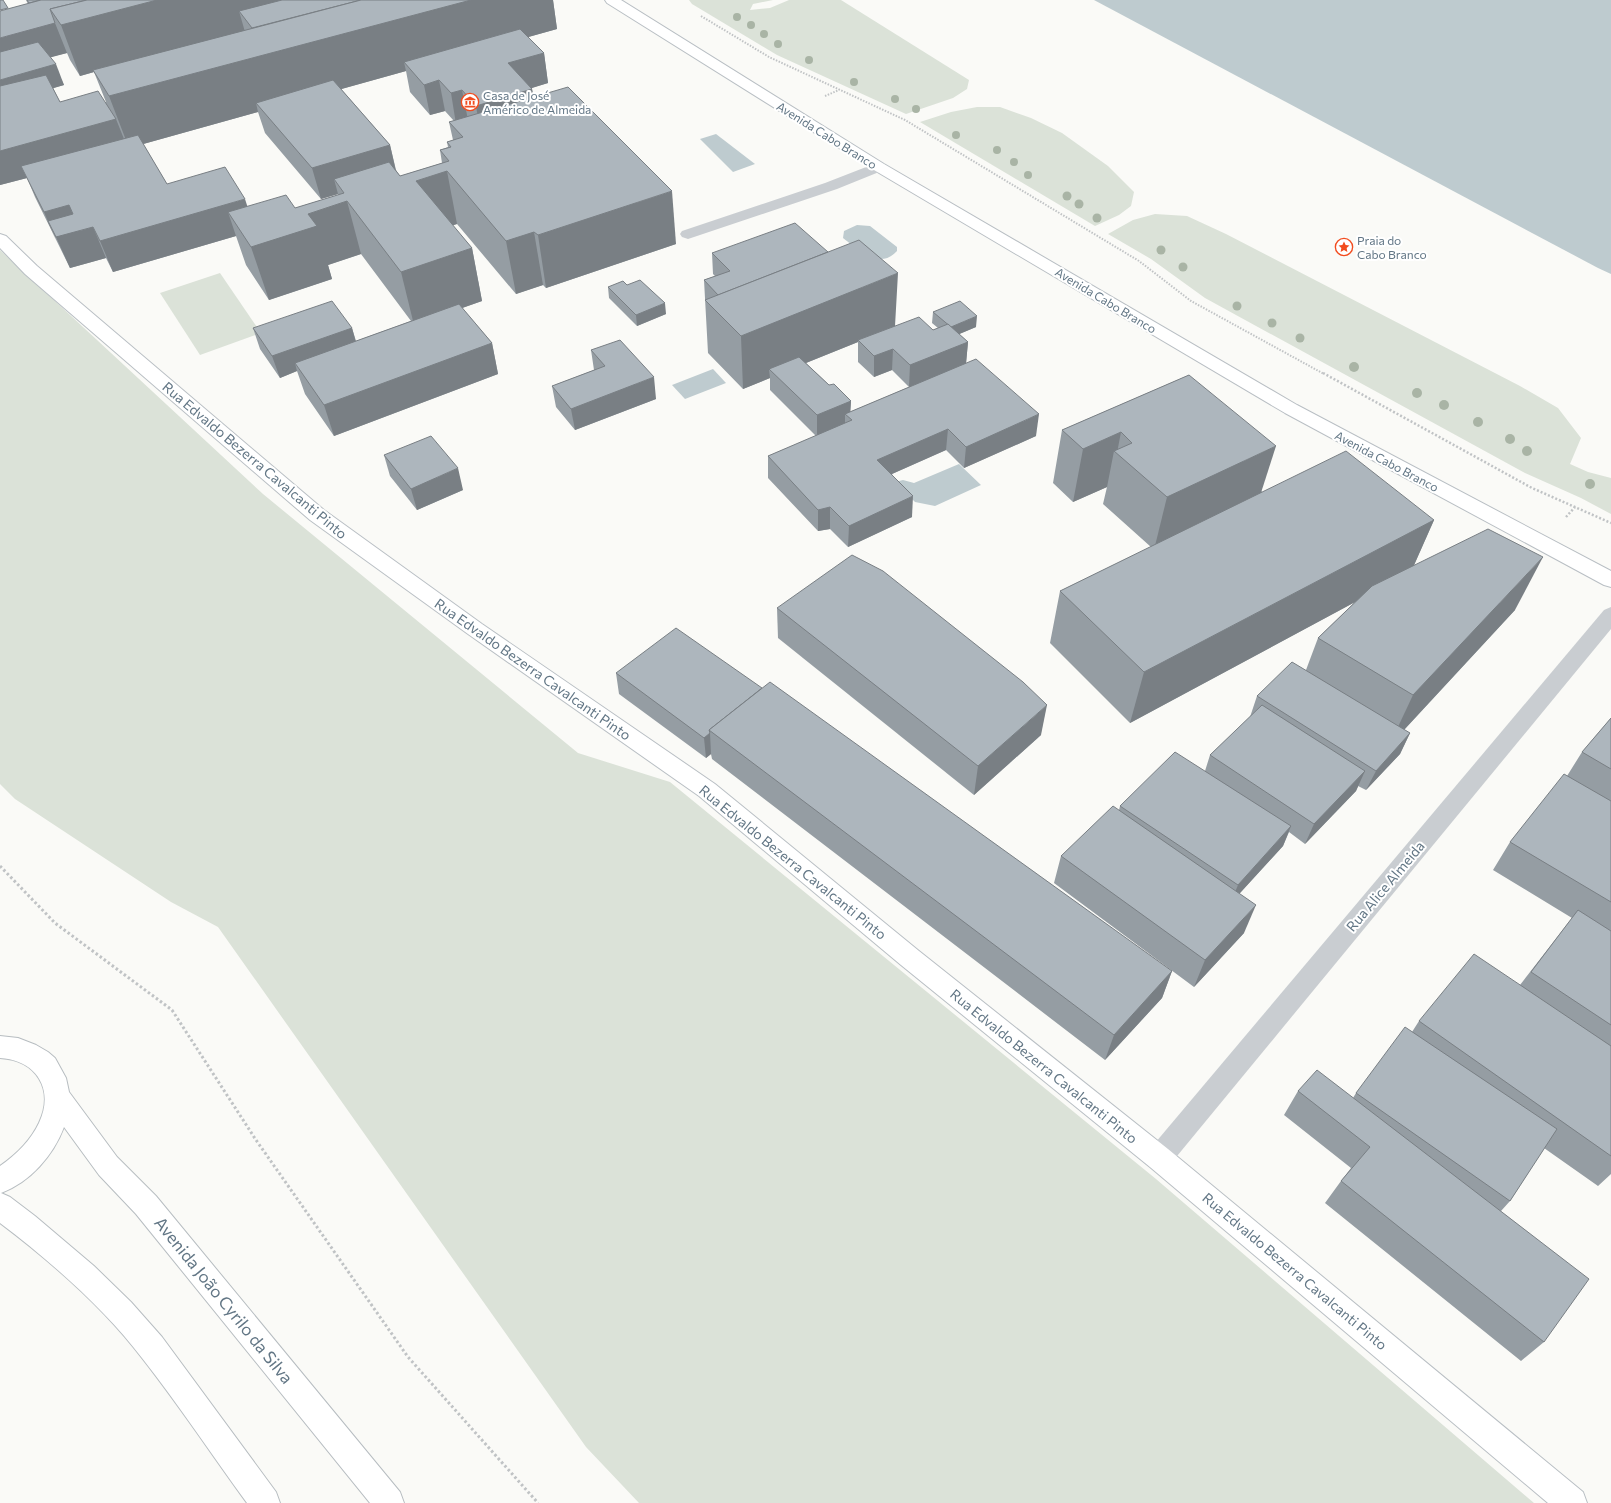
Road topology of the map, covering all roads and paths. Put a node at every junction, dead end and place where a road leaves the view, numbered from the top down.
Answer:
1 (612, 0) edge
2 (698, 14) dead end
3 (879, 167) junction
4 (688, 234) dead end
5 (0, 239) edge
6 (1611, 523) edge
7 (1611, 580) edge
8 (1611, 615) edge
9 (0, 866) edge
10 (2, 1045) edge
11 (58, 1098) junction
12 (1159, 1158) junction
13 (0, 1181) edge
14 (0, 1206) edge
15 (265, 1503) edge
16 (389, 1503) edge
17 (538, 1503) edge
18 (1572, 1503) edge

1 - 3 main road, Avenida Cabo Branco
2 - 6 path
3 - 4 street
3 - 7 main road, Avenida Cabo Branco
5 - 12 main road, Rua Edvaldo Bezerra Cavalcanti Pinto
8 - 12 street, Rua Alice Almeida
9 - 17 path
10 - 11 main road
11 - 13 main road
11 - 16 main road, Avenida João Cyrilo da Silva
12 - 18 main road, Rua Edvaldo Bezerra Cavalcanti Pinto
14 - 15 main road

